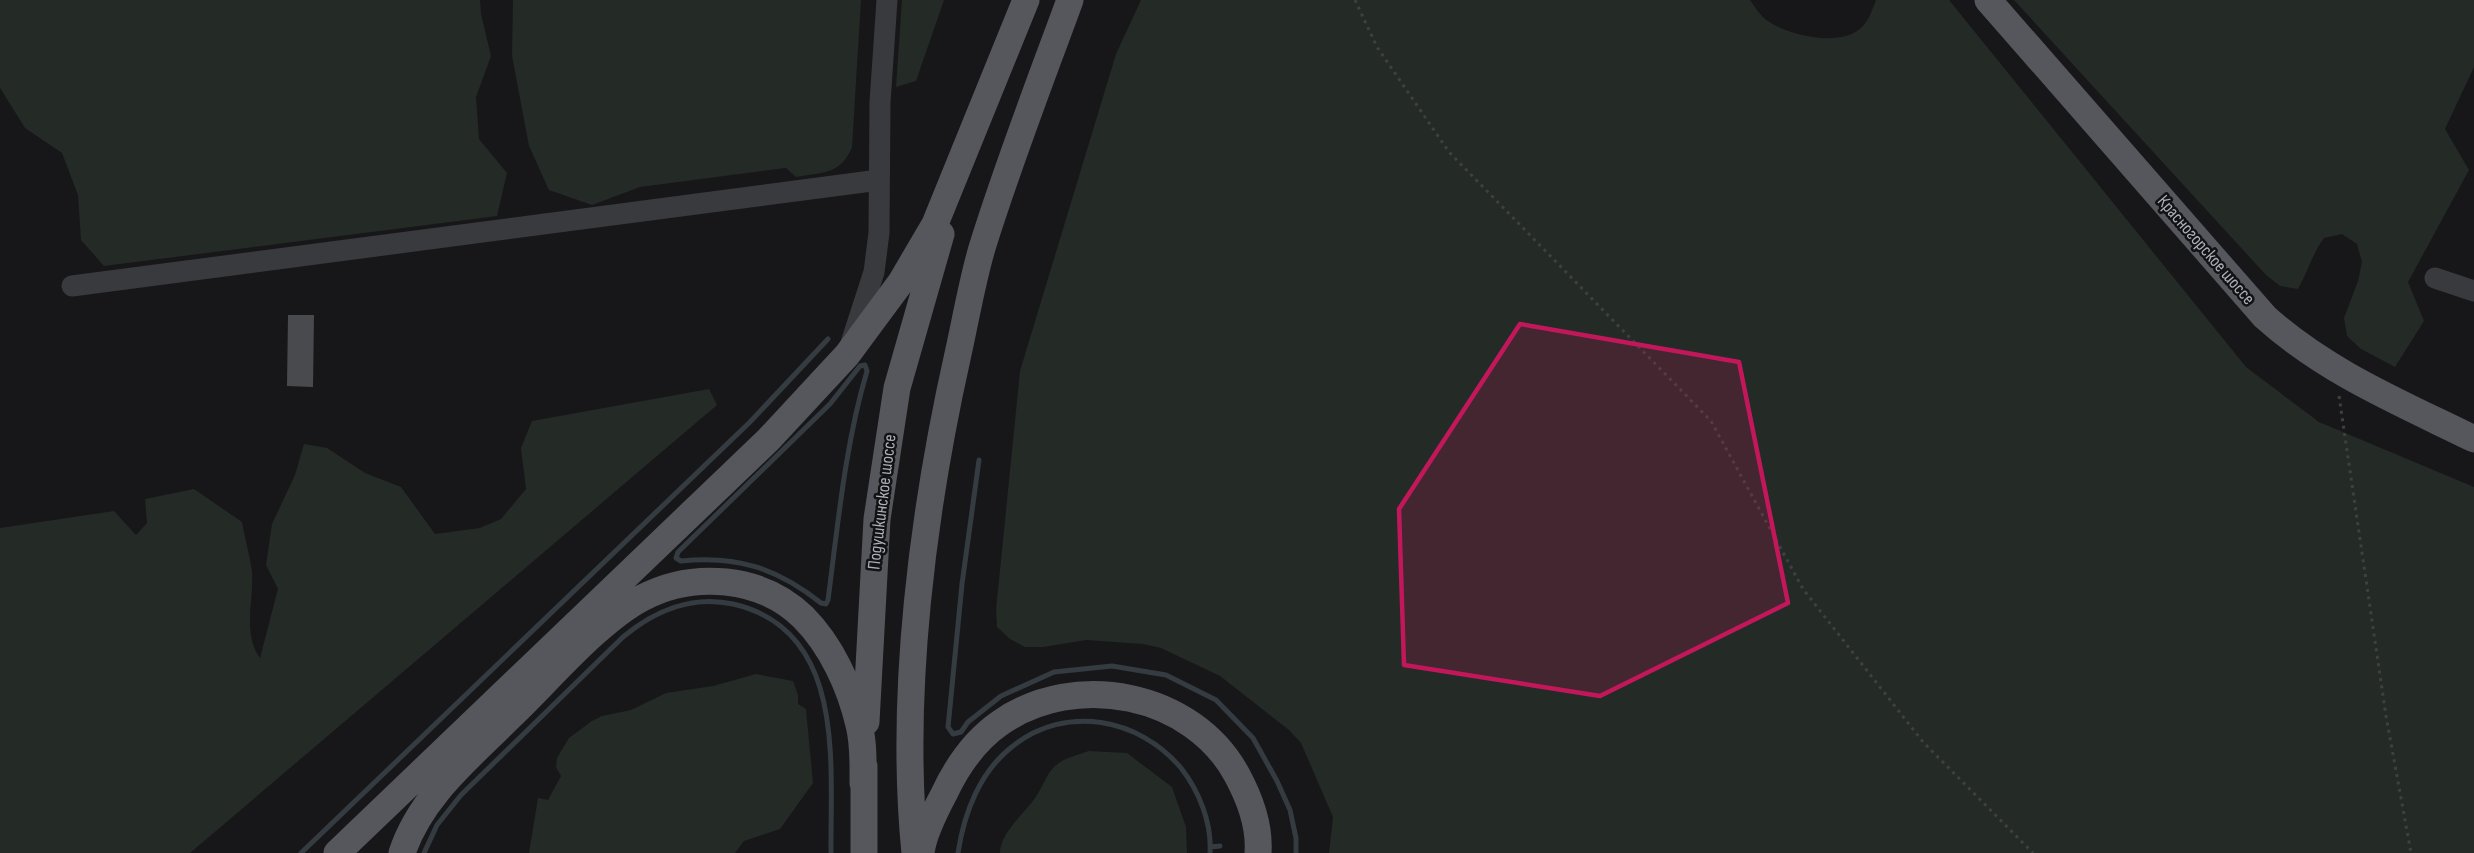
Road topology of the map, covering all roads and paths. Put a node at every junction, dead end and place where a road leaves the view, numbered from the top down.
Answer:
1 (887, 0) edge
2 (1026, 0) edge
3 (1070, 0) edge
4 (1355, 0) edge
5 (1988, 0) edge
6 (962, 161) junction
7 (879, 180) junction
8 (2434, 278) dead end
9 (72, 286) dead end
10 (2474, 291) edge
11 (847, 355) junction
12 (2341, 373) junction
13 (2474, 438) edge
14 (863, 783) junction
15 (337, 853) edge
16 (402, 853) edge
17 (864, 853) edge
18 (915, 853) edge
19 (921, 853) edge
20 (1258, 853) edge
21 (2032, 853) edge
22 (2411, 853) edge

1 - 7 street
2 - 6 main road
3 - 18 main road
4 - 21 path
5 - 12 main road, Красногорское шоссе
6 - 11 main road
6 - 14 main road, Подушкинское шоссе
7 - 9 street
7 - 11 street
8 - 10 street
11 - 15 main road
12 - 13 main road, Красногорское шоссе
12 - 22 path
14 - 16 main road
14 - 17 main road, Подушкинское шоссе
19 - 20 main road

